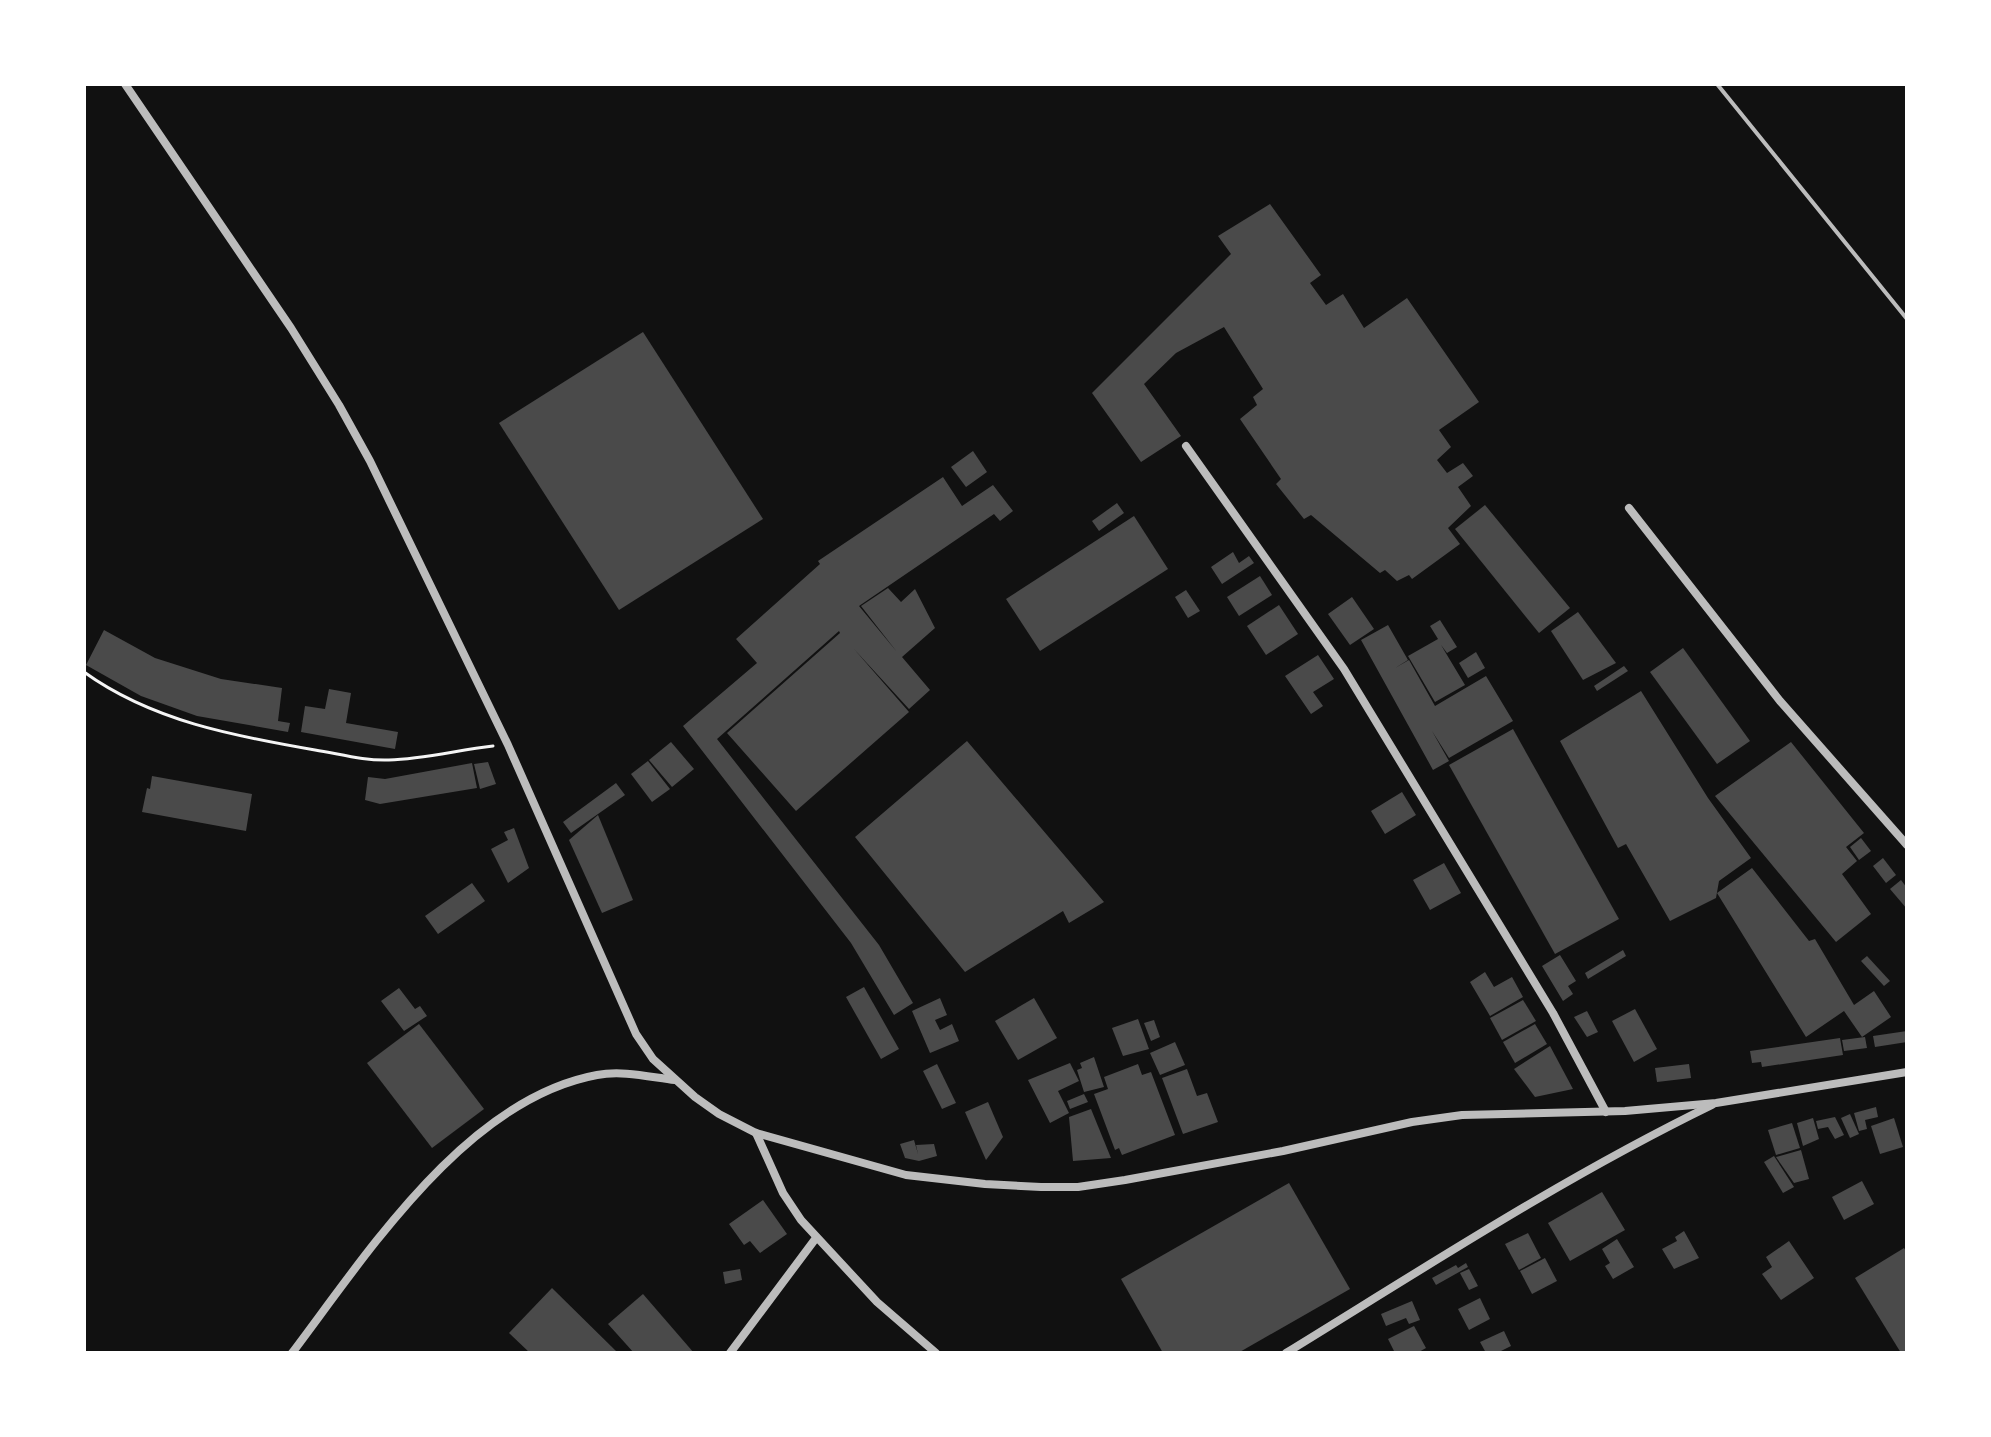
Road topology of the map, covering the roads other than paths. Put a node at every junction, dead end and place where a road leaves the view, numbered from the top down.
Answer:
1 (125, 84) edge
2 (1717, 84) edge
3 (1907, 319) edge
4 (1186, 446) dead end
5 (1629, 508) dead end
6 (1907, 845) edge
7 (1907, 1072) edge
8 (676, 1080) junction
9 (1716, 1103) junction
10 (1606, 1112) junction
11 (756, 1133) junction
12 (816, 1238) junction
13 (292, 1353) edge
14 (730, 1353) edge
15 (936, 1353) edge
16 (1286, 1353) edge

1 - 8 street
2 - 3 lane
4 - 10 street
5 - 6 street
7 - 9 street
8 - 11 street
8 - 13 street
9 - 10 street
9 - 16 street
10 - 11 street
11 - 12 street
12 - 14 street
12 - 15 street

